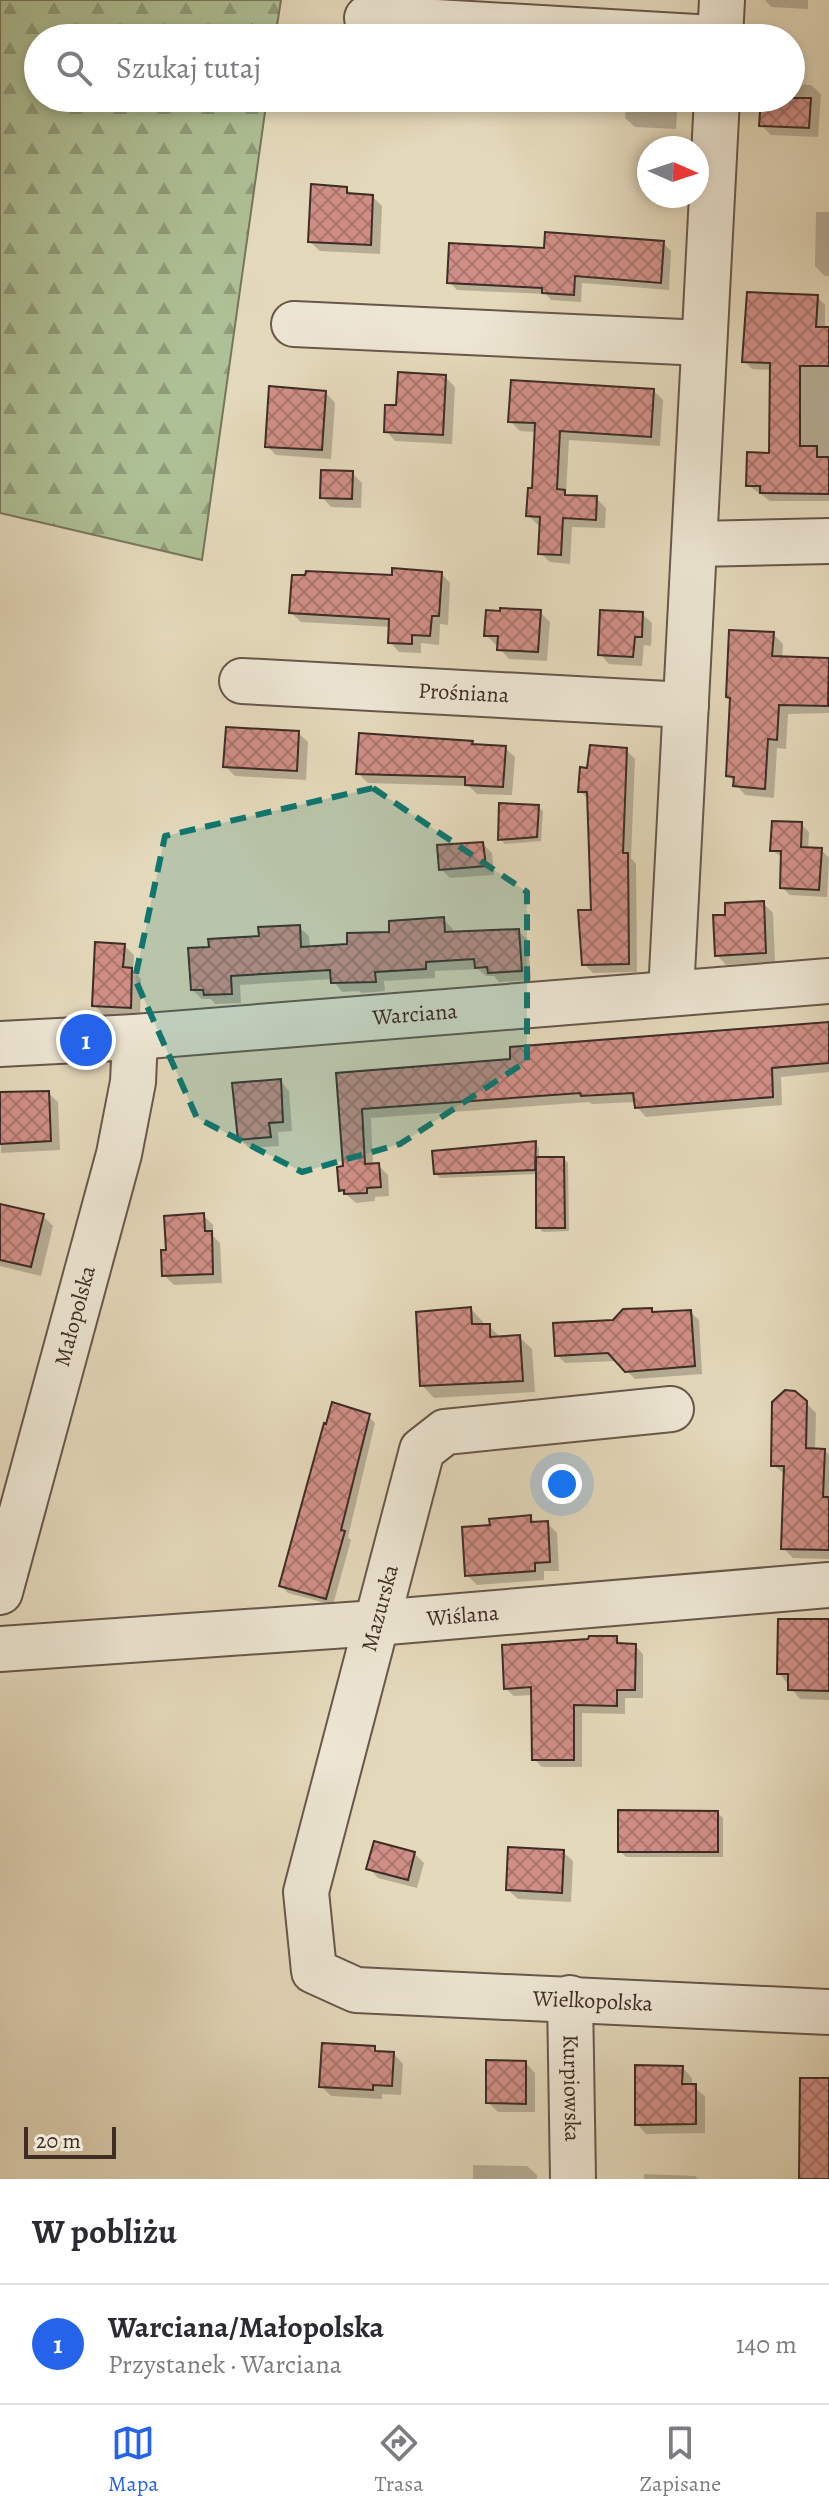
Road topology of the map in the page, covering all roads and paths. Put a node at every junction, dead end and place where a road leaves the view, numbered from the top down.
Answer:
1 (722, 0) edge
2 (367, 18) dead end
3 (471, 24) edge
4 (721, 24) edge
5 (716, 112) edge
6 (294, 324) dead end
7 (704, 343) junction
8 (829, 541) edge
9 (695, 544) junction
10 (242, 681) dead end
11 (686, 705) junction
12 (829, 981) edge
13 (671, 993) junction
14 (135, 1037) junction
15 (0, 1044) edge
16 (671, 1409) dead end
17 (829, 1585) edge
18 (0, 1592) edge
19 (376, 1623) junction
20 (0, 1649) edge
21 (356, 1990) joint
22 (570, 1998) junction
23 (829, 2012) edge
24 (573, 2179) edge

1 - 4 street
2 - 3 street
5 - 7 street
6 - 7 street
7 - 9 street
8 - 9 street
9 - 11 street
10 - 11 street, Prośniana
11 - 13 street
12 - 13 street, Warciana
13 - 14 street, Warciana
14 - 15 street, Warciana
14 - 18 street, Małopolska
16 - 19 street, Mazurska
17 - 19 street, Wiślana
19 - 20 street, Wiślana
19 - 21 street, Mazurska
21 - 22 street, Wielkopolska
22 - 23 street, Wielkopolska
22 - 24 street, Kurpiowska

